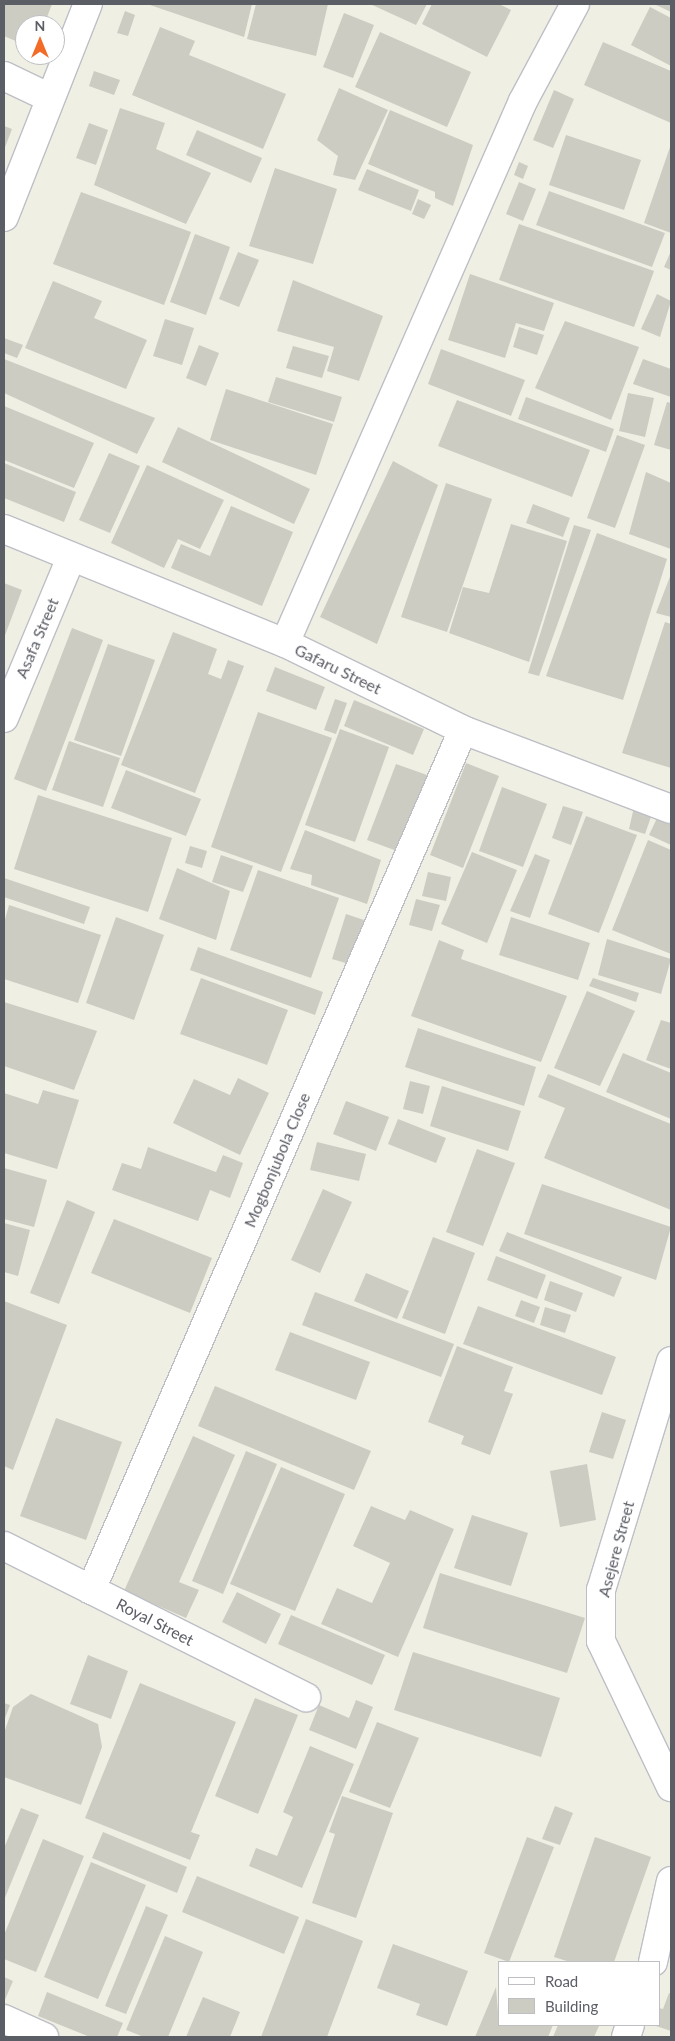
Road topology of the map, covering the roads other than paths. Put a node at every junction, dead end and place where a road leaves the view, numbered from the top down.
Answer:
1 (88, 4) edge
2 (575, 4) edge
3 (4, 76) edge
4 (48, 97) junction
5 (4, 218) edge
6 (4, 529) edge
7 (71, 558) junction
8 (285, 643) junction
9 (4, 718) edge
10 (463, 730) junction
11 (671, 809) edge
12 (671, 1361) edge
13 (4, 1546) edge
14 (91, 1590) junction
15 (306, 1697) dead end
16 (671, 1787) edge
17 (671, 1881) edge
18 (653, 1961) edge
19 (4, 2019) edge
20 (44, 2037) edge

1 - 4 street
2 - 8 street
3 - 4 street
4 - 5 street
6 - 7 street, Gafaru Street
7 - 8 street, Gafaru Street
7 - 9 street, Asafa Street
8 - 10 street, Gafaru Street
10 - 11 street, Gafaru Street
10 - 14 street, Mogbonjubola Close
12 - 16 street, Asejere Street
13 - 14 street, Royal Street
14 - 15 street, Royal Street
17 - 18 street
19 - 20 street

